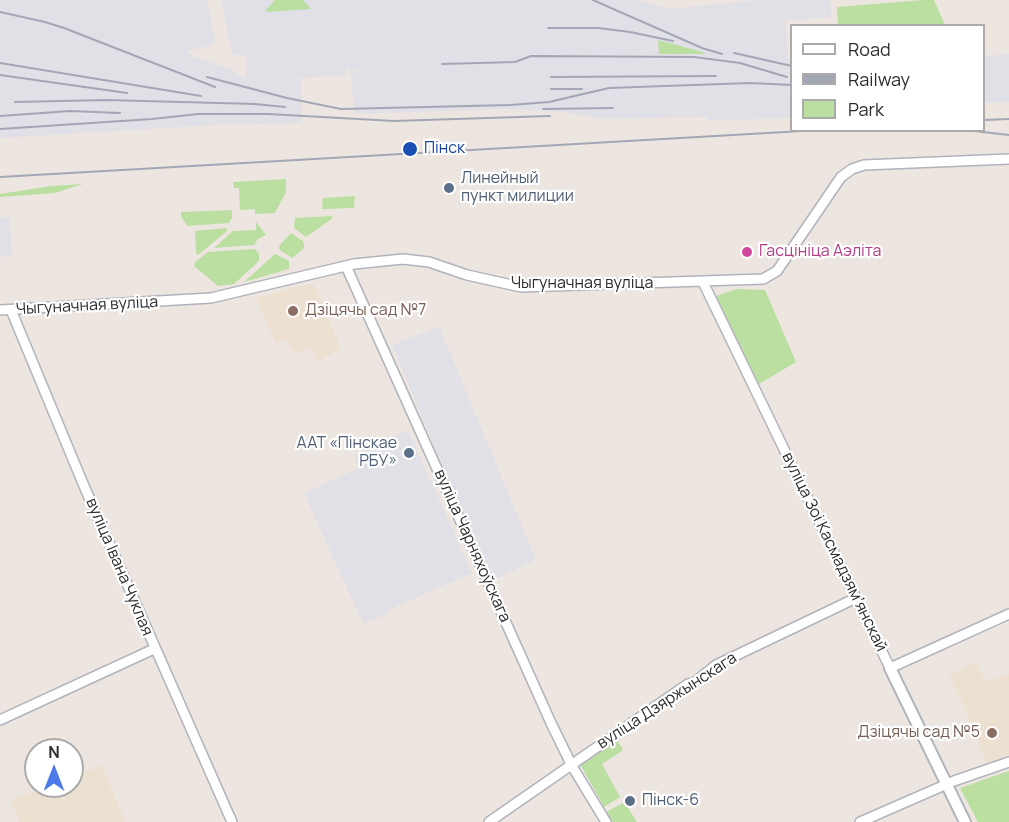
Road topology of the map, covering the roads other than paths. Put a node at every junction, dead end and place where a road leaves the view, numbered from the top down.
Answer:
1 (1009, 159) edge
2 (346, 266) junction
3 (703, 282) junction
4 (0, 310) edge
5 (11, 310) junction
6 (856, 598) junction
7 (1009, 614) edge
8 (154, 650) junction
9 (890, 668) junction
10 (0, 720) edge
11 (1009, 762) edge
12 (572, 766) junction
13 (946, 785) junction
14 (232, 822) edge
15 (489, 822) edge
16 (606, 822) edge
17 (860, 822) edge
18 (965, 822) edge

1 - 3 street, Чыгуначная вуліца
2 - 3 street, Чыгуначная вуліца
2 - 5 street, Чыгуначная вуліца
2 - 12 street, вуліца Чарняхоўскага
3 - 6 street, вуліца Зоі Касмадзямʼянскай
4 - 5 street, Чыгуначная вуліца
5 - 8 street, вуліца Івана Чуклая
6 - 9 street, вуліца Зоі Касмадзямʼянскай
6 - 12 street, вуліца Дзяржынскага
7 - 9 street
8 - 10 street
8 - 14 street, вуліца Івана Чуклая
9 - 13 main road, вуліца Зоі Касмадзямʼянскай
11 - 13 street
12 - 15 street, вуліца Дзяржынскага
12 - 16 street, вуліца Чарняхоўскага
13 - 17 street
13 - 18 main road, вуліца Зоі Касмадзямʼянскай

